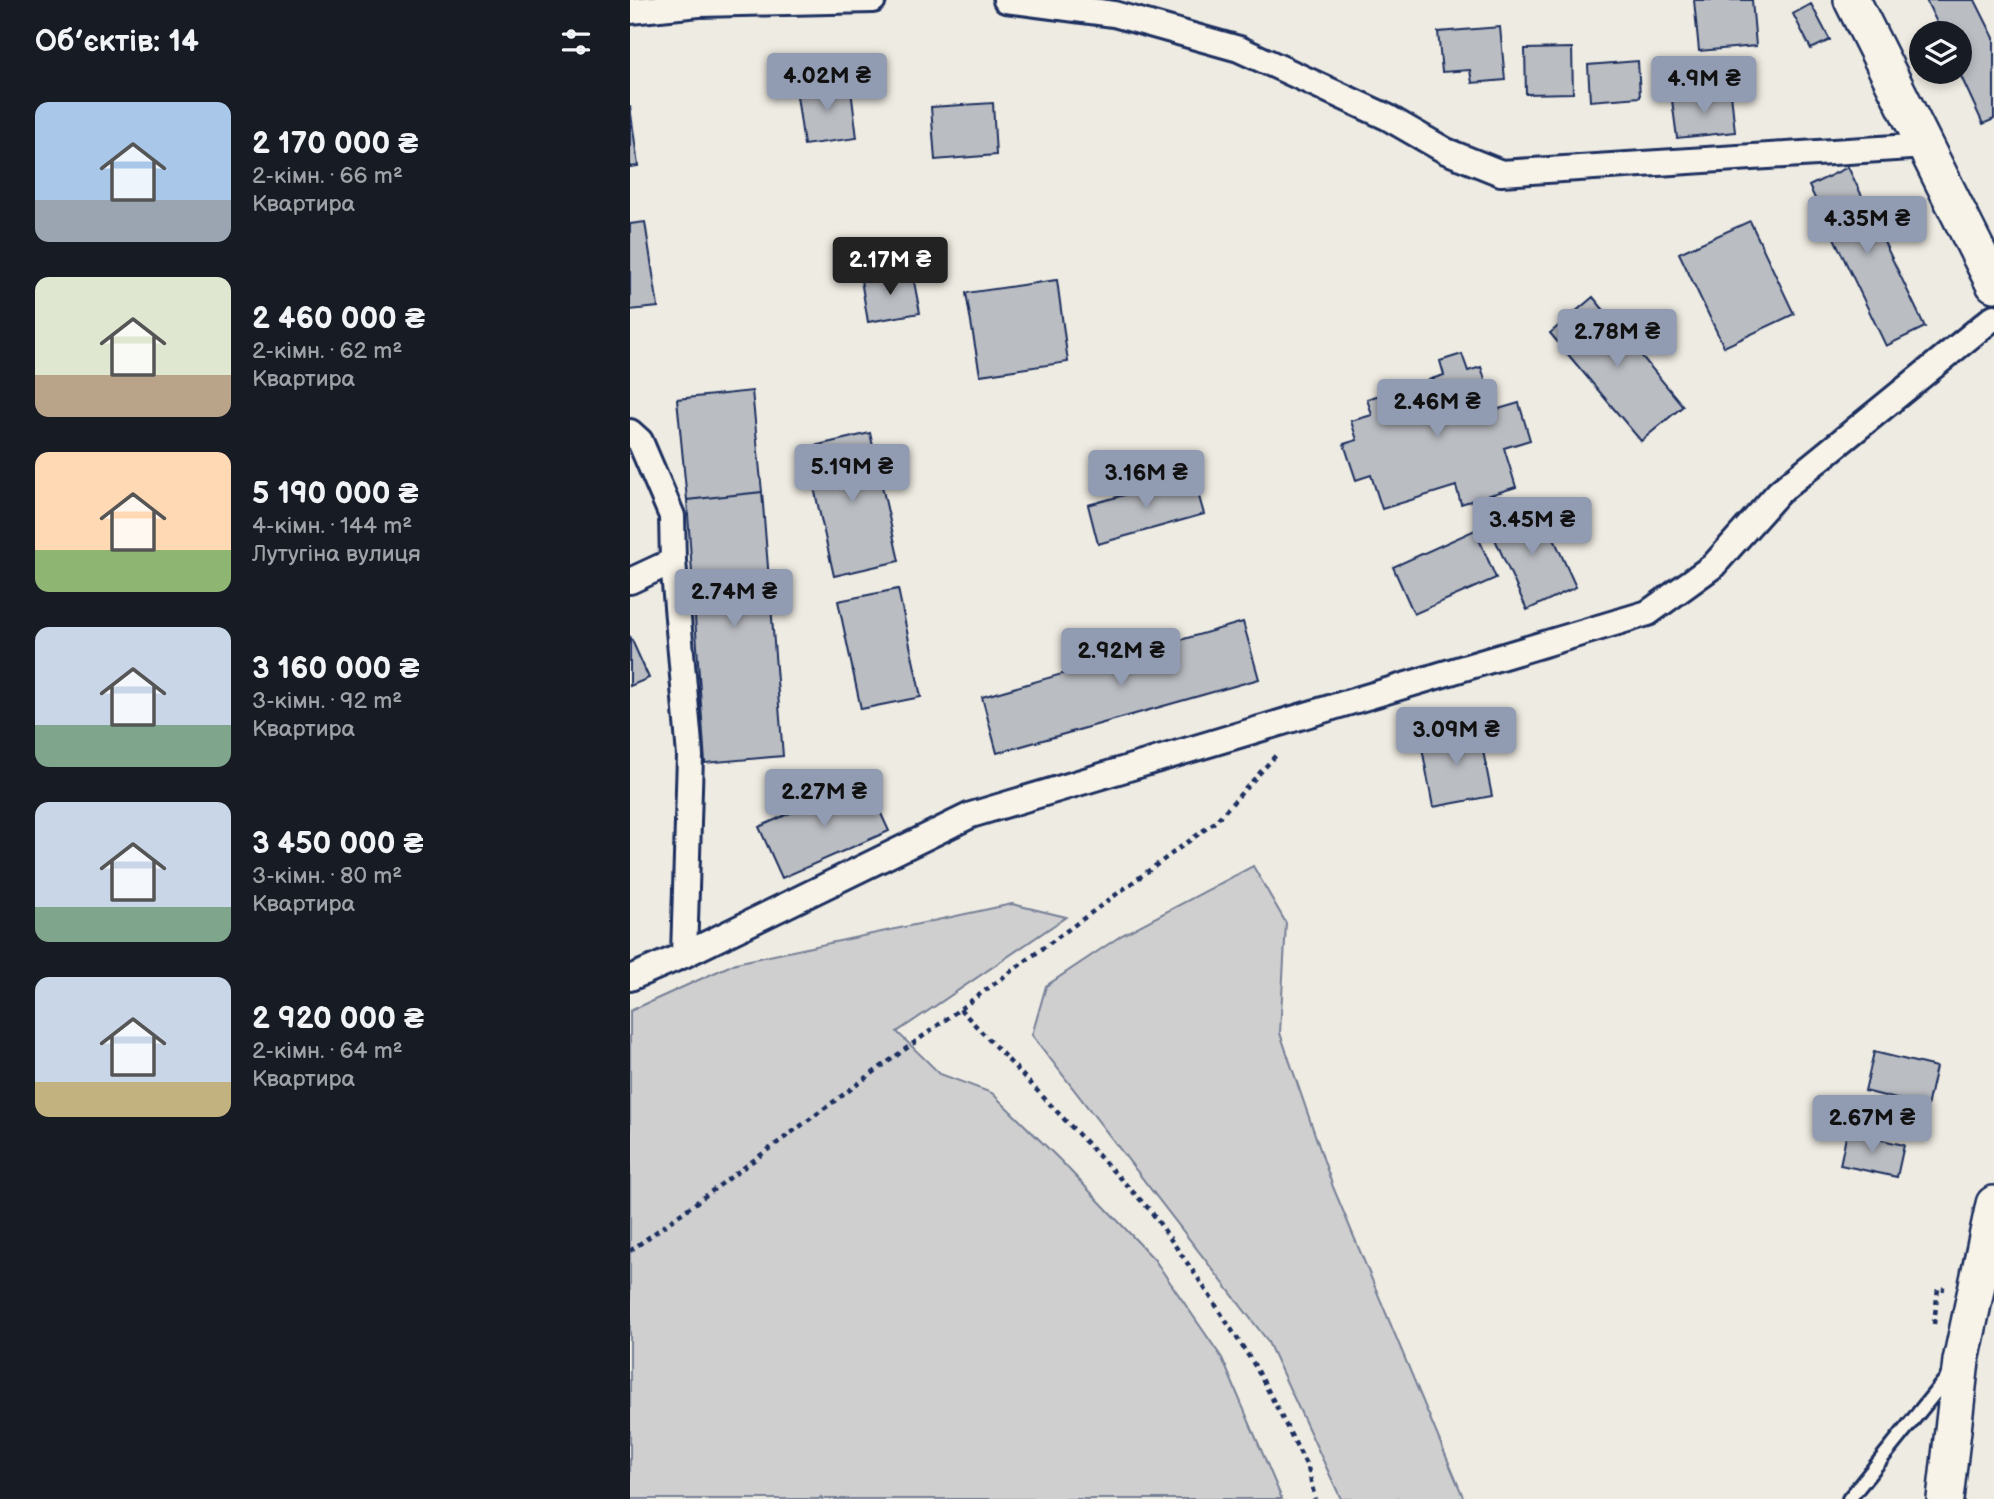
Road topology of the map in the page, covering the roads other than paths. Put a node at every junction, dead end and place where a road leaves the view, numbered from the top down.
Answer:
1 (873, 0) edge
2 (1006, 0) edge
3 (1852, 0) edge
4 (698, 2) edge
5 (630, 11) edge
6 (1926, 145) junction
7 (1994, 284) edge
8 (1994, 317) edge
9 (630, 432) edge
10 (673, 561) junction
11 (630, 581) edge
12 (684, 956) junction
13 (630, 978) edge
14 (1994, 1204) edge
15 (1961, 1361) junction
16 (1849, 1499) edge
17 (1945, 1499) edge

1 - 4 street
2 - 6 street
3 - 6 main road
4 - 5 street
6 - 7 main road
8 - 12 street
9 - 10 street
10 - 11 street
10 - 12 street
12 - 13 street
14 - 15 main road
15 - 16 lane
15 - 17 main road

